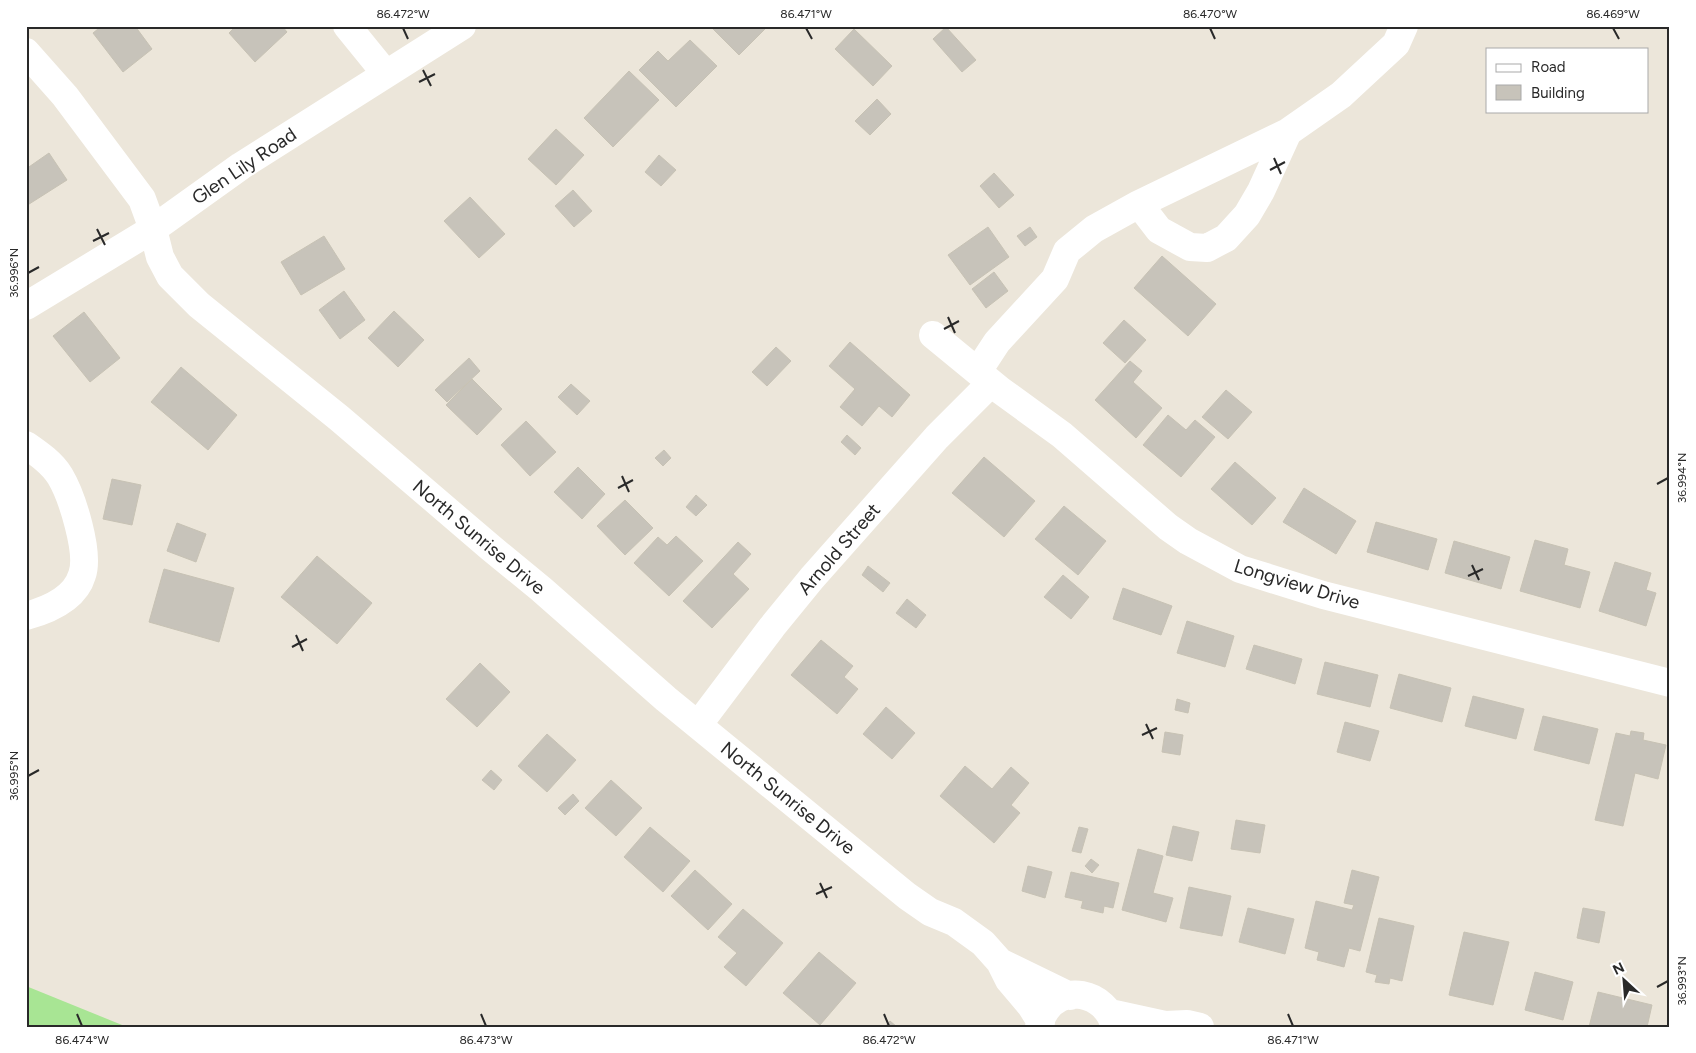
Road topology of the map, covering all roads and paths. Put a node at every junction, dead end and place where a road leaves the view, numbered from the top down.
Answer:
1 (347, 26) edge
2 (462, 26) edge
3 (1404, 26) edge
4 (26, 52) edge
5 (386, 74) junction
6 (1288, 132) junction
7 (1139, 204) junction
8 (153, 229) junction
9 (26, 306) edge
10 (933, 335) dead end
11 (984, 377) junction
12 (26, 445) edge
13 (26, 616) edge
14 (1670, 683) edge
15 (698, 725) junction
16 (1000, 962) junction
17 (1070, 996) junction
18 (1113, 1020) edge
19 (1040, 1024) edge
20 (1164, 1026) edge
21 (1200, 1027) edge

1 - 5 street
2 - 5 street, Glen Lily Road
3 - 6 street, Arnold Street
4 - 8 street, North Sunrise Drive
5 - 8 street, Glen Lily Road
6 - 7 street, Arnold Street
6 - 7 street
7 - 11 street, Arnold Street
8 - 9 street, Glen Lily Road
8 - 15 street, North Sunrise Drive
10 - 11 street, Longview Drive
11 - 14 street, Longview Drive
11 - 15 street, Arnold Street
12 - 13 street
15 - 16 street, North Sunrise Drive
16 - 17 street, North Sunrise Drive
16 - 19 street, North Sunrise Drive
17 - 18 street, North Sunrise Drive
17 - 19 street, North Sunrise Drive
18 - 20 street, North Sunrise Drive
20 - 21 street, North Sunrise Drive

